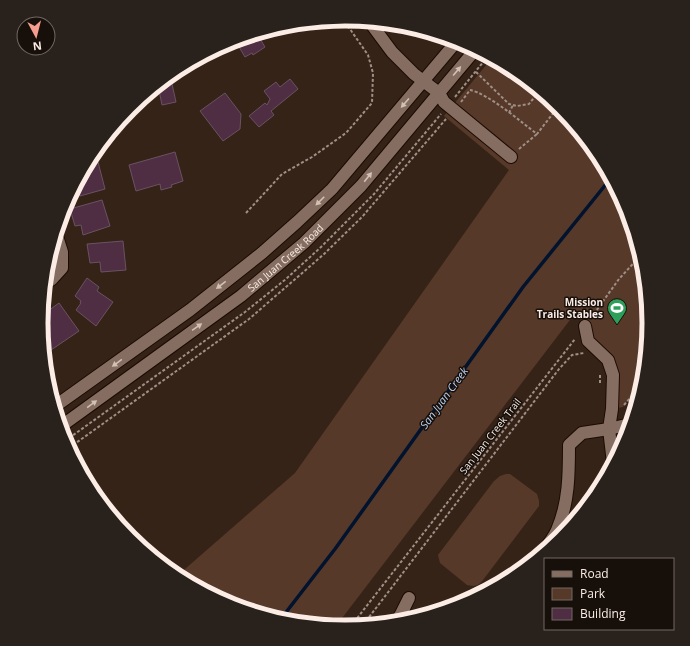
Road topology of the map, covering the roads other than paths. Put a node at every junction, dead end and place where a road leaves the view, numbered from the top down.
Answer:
1 (374, 28) edge
2 (453, 47) edge
3 (471, 55) edge
4 (424, 81) junction
5 (439, 93) junction
6 (511, 157) road end
7 (59, 243) edge
8 (52, 279) edge
9 (585, 326) road end
10 (59, 403) edge
11 (66, 423) edge
12 (623, 426) edge
13 (609, 429) junction
14 (612, 452) edge
15 (555, 533) edge
16 (409, 598) dead end
17 (401, 614) edge

1 - 4 street
2 - 4 street, San Juan Creek Road
5 -> 3 street, San Juan Creek Road
4 - 5 street
4 -> 10 street, San Juan Creek Road
5 - 6 street
11 -> 5 street, San Juan Creek Road
7 - 8 street
9 - 13 street
12 - 13 street
13 - 14 street
13 - 15 street
16 - 17 street

